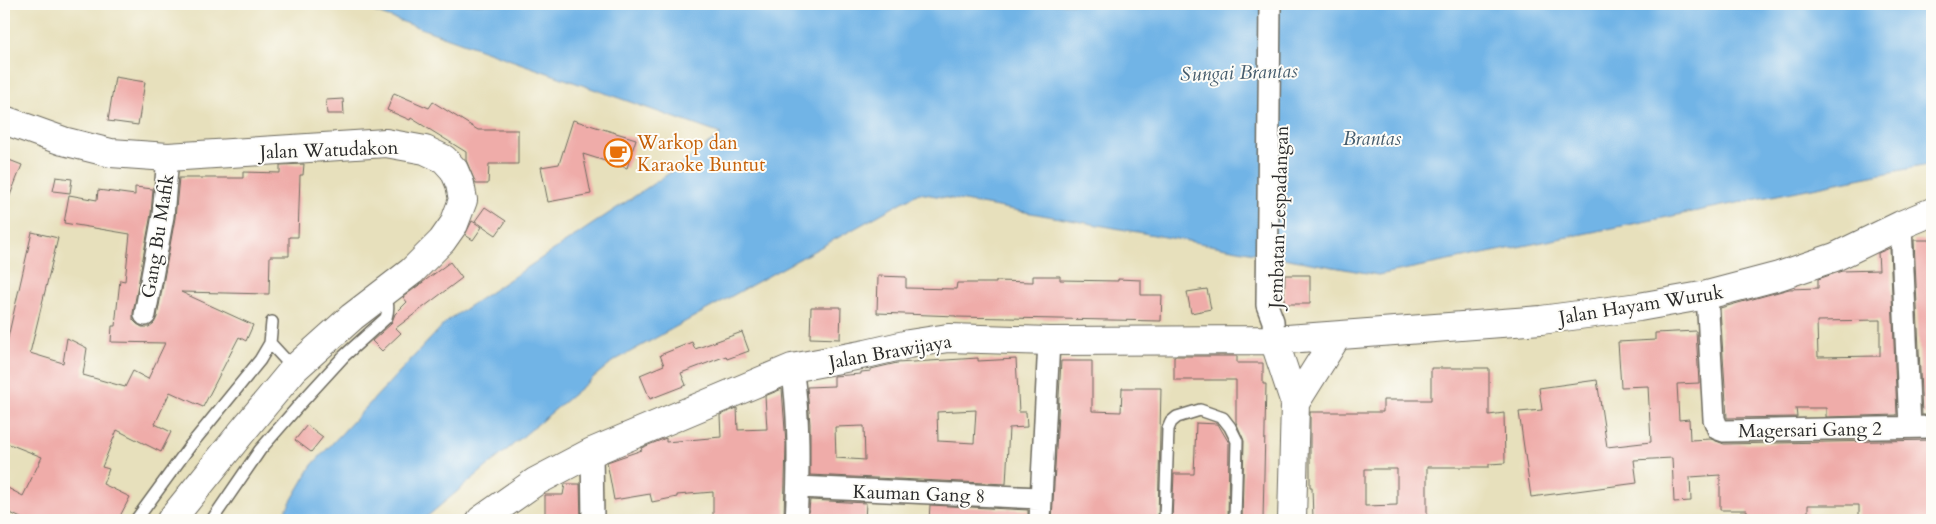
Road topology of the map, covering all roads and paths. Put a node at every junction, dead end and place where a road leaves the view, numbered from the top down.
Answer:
1 (1270, 4) edge
2 (1284, 4) edge
3 (4, 120) edge
4 (168, 157) junction
5 (1932, 212) edge
6 (1901, 225) junction
7 (383, 292) junction
8 (1707, 303) junction
9 (145, 315) dead end
10 (1273, 318) junction
11 (272, 322) dead end
12 (1337, 336) junction
13 (1048, 341) junction
14 (270, 343) junction
15 (792, 368) junction
16 (294, 370) junction
17 (1295, 403) junction
18 (1910, 427) junction
19 (1932, 427) edge
20 (592, 452) junction
21 (798, 487) junction
22 (1040, 498) junction
23 (170, 510) edge
24 (136, 520) edge
25 (212, 520) edge
26 (481, 520) edge
27 (594, 520) edge
28 (796, 520) edge
29 (1040, 520) edge
30 (1165, 520) edge
31 (1235, 520) edge
32 (1292, 520) edge

1 - 10 street, Jembatan Lespadangan
2 - 10 street, Jembatan Lespadangan
3 - 4 main road, Jalan Watudakon
4 - 7 main road, Jalan Watudakon
4 - 9 street, Gang Bu Mafik
5 - 6 main road, Jalan Hayam Wuruk
6 - 8 main road, Jalan Hayam Wuruk
6 - 18 street
7 - 16 main road, Jalan Watudakon
7 - 25 lane
8 - 12 main road, Jalan Hayam Wuruk
8 - 18 street, Magersari Gang 2
10 - 12 main road, Jalan Brawijaya
10 - 13 main road, Jalan Brawijaya
10 - 17 main road
11 - 14 lane
12 - 17 main road
13 - 15 main road, Jalan Brawijaya
13 - 22 street
14 - 16 lane
14 - 23 lane
15 - 20 main road, Jalan Brawijaya
15 - 21 street
16 - 23 main road, Jalan Watudakon
17 - 32 main road
18 - 19 street, Magersari Gang 2
20 - 26 main road, Jalan Brawijaya
20 - 27 street
21 - 22 street, Kauman Gang 8
21 - 28 street
22 - 29 street
23 - 24 lane
30 - 31 lane

